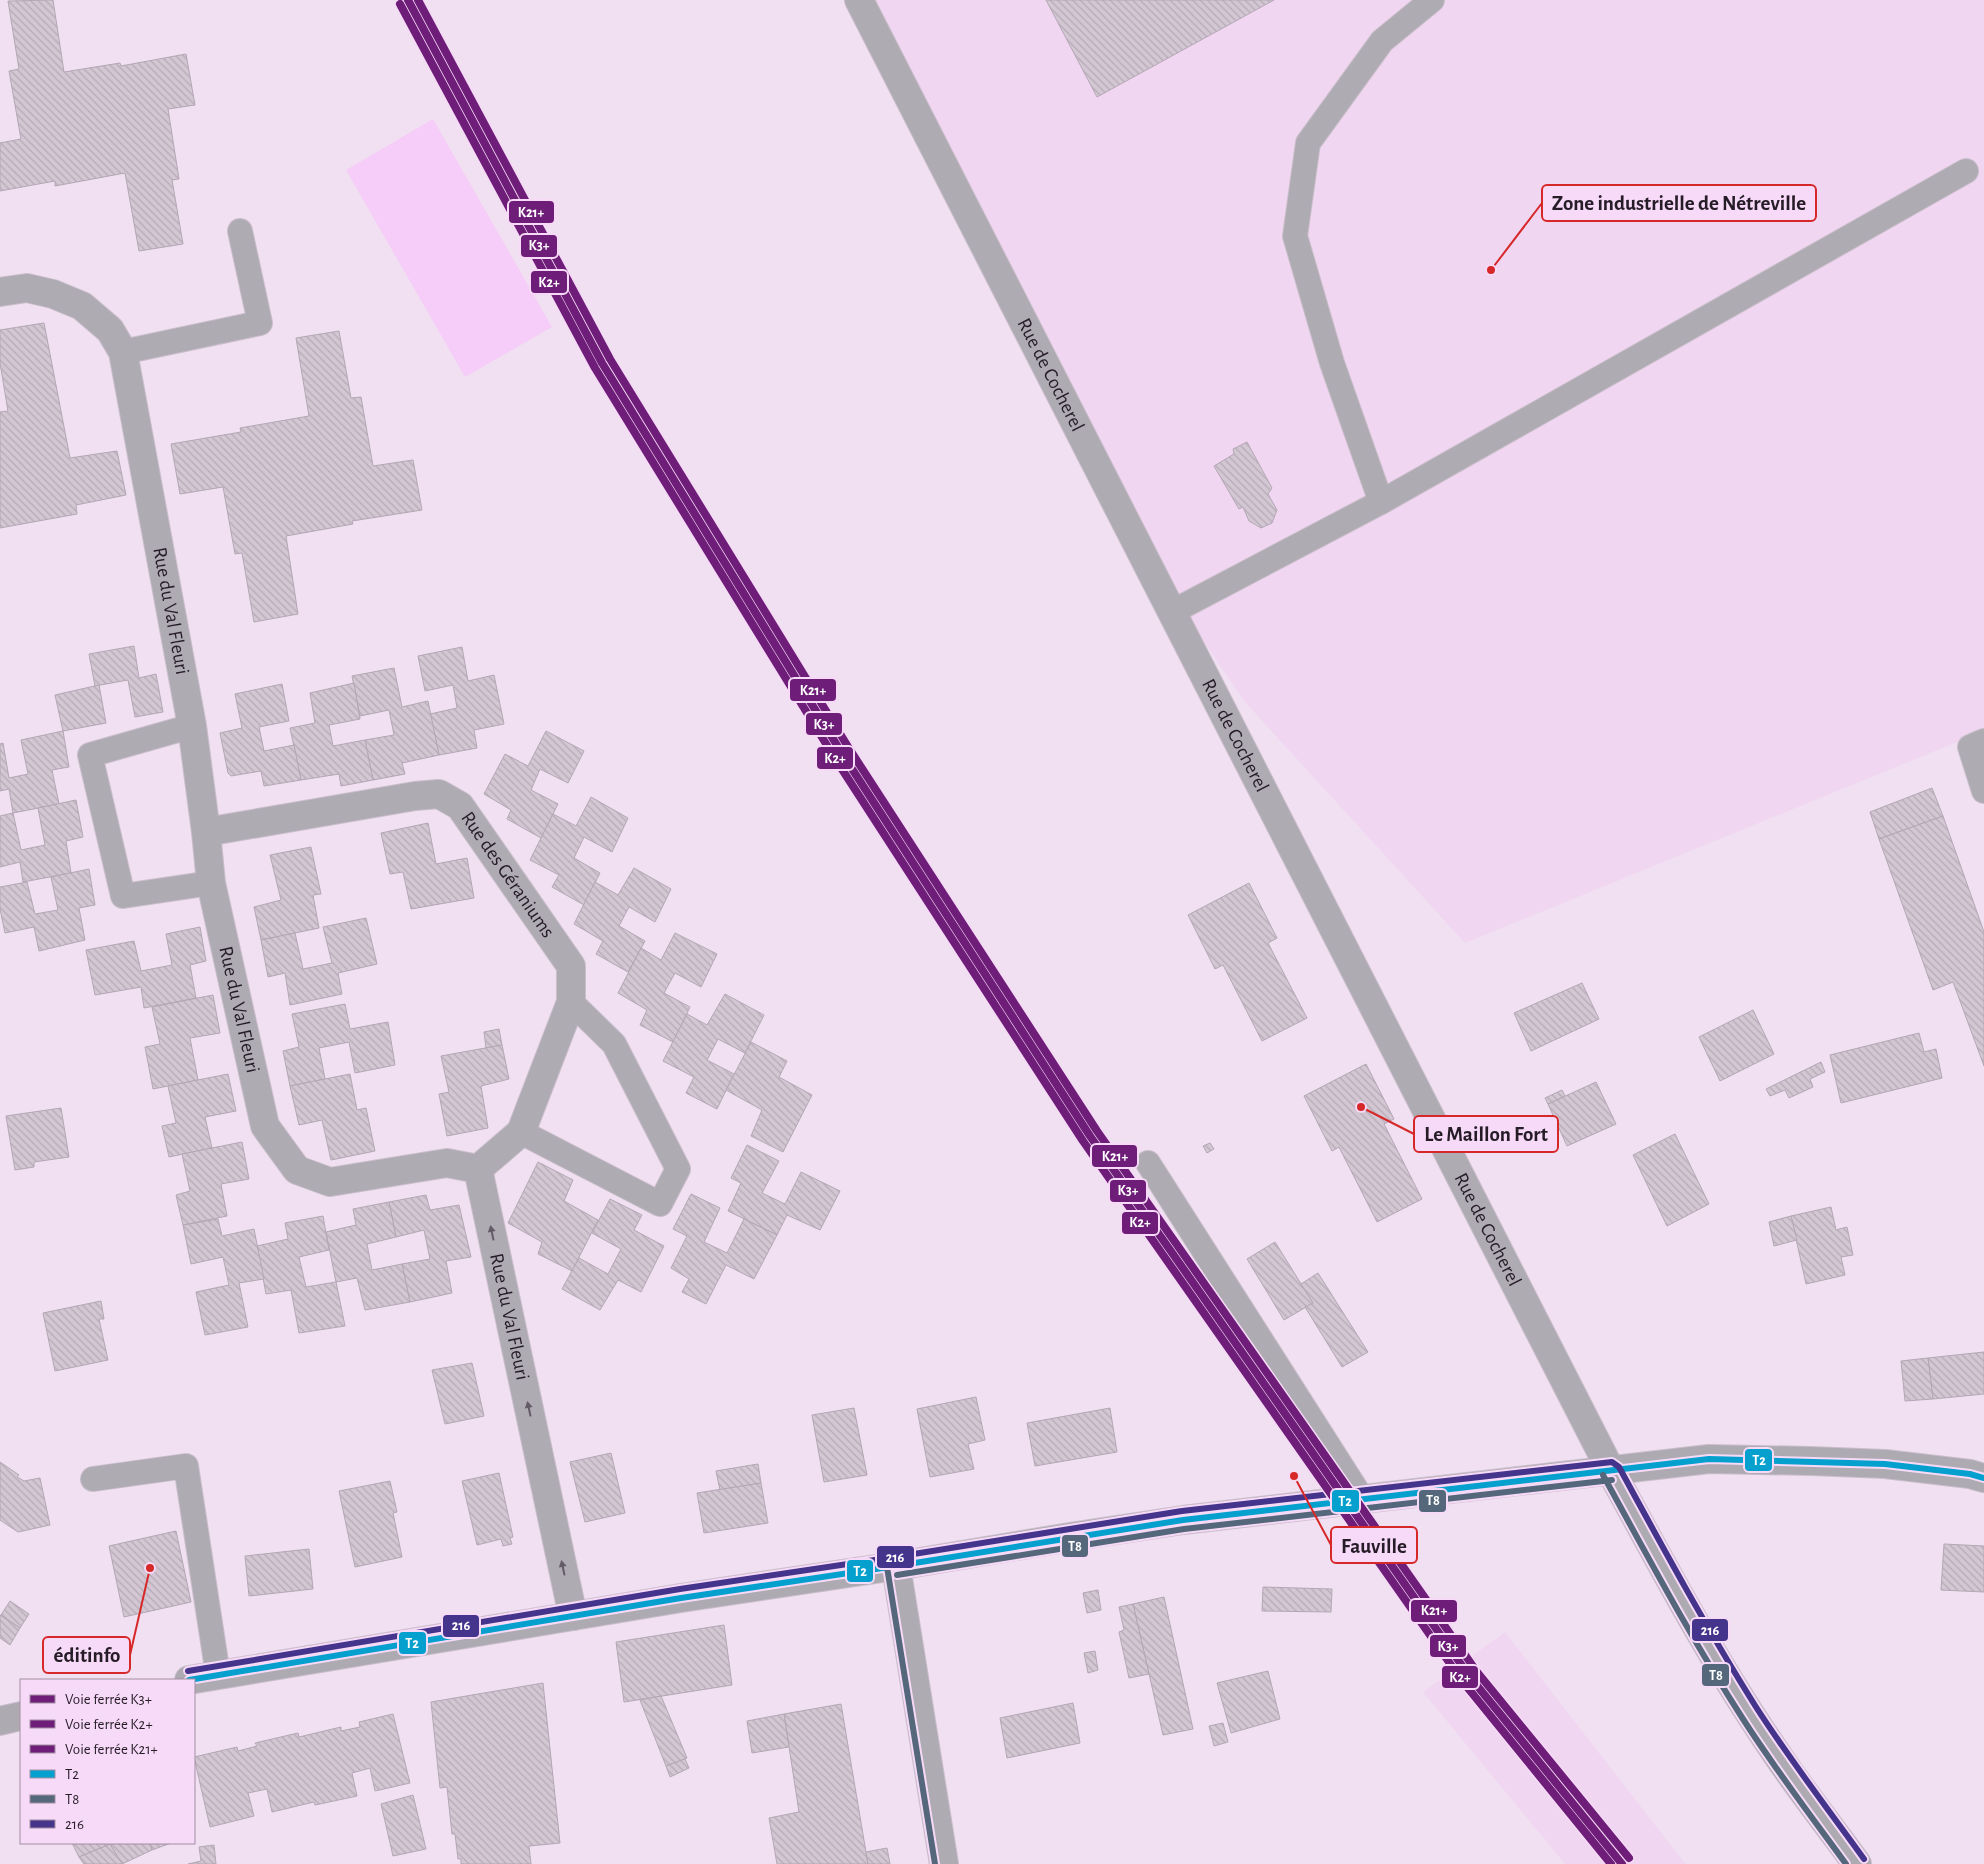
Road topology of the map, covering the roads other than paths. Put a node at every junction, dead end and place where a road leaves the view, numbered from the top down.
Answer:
1 (860, 0) edge
2 (1432, 0) edge
3 (1966, 172) dead end
4 (240, 231) dead end
5 (0, 292) edge
6 (123, 352) junction
7 (1381, 502) junction
8 (1172, 612) junction
9 (192, 726) junction
10 (1984, 741) edge
11 (1984, 791) edge
12 (206, 832) junction
13 (211, 883) junction
14 (571, 1002) junction
15 (521, 1132) junction
16 (1148, 1163) dead end
17 (478, 1169) junction
18 (1611, 1471) junction
19 (1984, 1478) edge
20 (93, 1479) dead end
21 (1363, 1500) junction
22 (896, 1566) junction
23 (573, 1616) junction
24 (218, 1675) junction
25 (195, 1679) edge
26 (20, 1716) edge
27 (0, 1720) edge
28 (944, 1864) edge
29 (1857, 1864) edge

1 - 8 street, Rue de Cocherel
2 - 7 lane
3 - 7 lane
4 - 6 lane
5 - 6 street, Rue du Val Fleuri
6 - 9 street, Rue du Val Fleuri
7 - 8 lane
8 - 18 street, Rue de Cocherel
9 - 12 street, Rue du Val Fleuri
9 - 13 lane
10 - 11 lane
12 - 13 street, Rue du Val Fleuri
12 - 14 street, Rue des Géraniums
13 - 17 street, Rue du Val Fleuri
14 - 15 street, Rue des Géraniums
14 - 15 lane
15 - 17 street, Rue des Géraniums
16 - 21 lane
23 -> 17 street, Rue du Val Fleuri
18 - 19 main road
18 - 21 main road
18 - 29 main road
20 - 24 lane
21 - 22 main road
22 - 23 main road
22 - 28 street
23 - 24 main road
24 - 25 main road
26 - 27 main road

